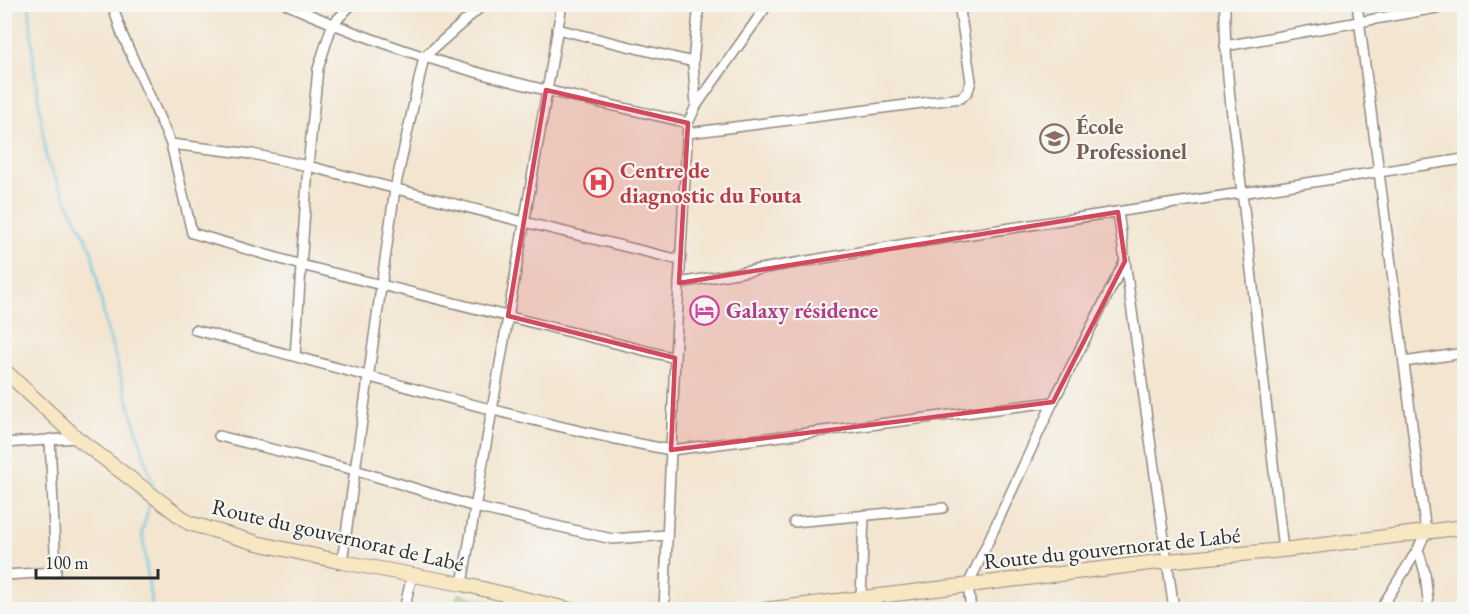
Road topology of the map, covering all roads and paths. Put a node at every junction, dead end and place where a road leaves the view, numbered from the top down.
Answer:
1 (112, 4) edge
2 (286, 4) edge
3 (352, 4) edge
4 (484, 4) edge
5 (562, 4) edge
6 (699, 4) edge
7 (768, 4) edge
8 (959, 4) edge
9 (1225, 4) edge
10 (1357, 4) edge
11 (1462, 5) edge
12 (1359, 21) junction
13 (332, 25) junction
14 (557, 29) junction
15 (1226, 46) junction
16 (424, 57) junction
17 (693, 62) junction
18 (546, 90) junction
19 (696, 106) junction
20 (688, 128) junction
21 (171, 144) junction
22 (1464, 159) edge
23 (308, 166) junction
24 (1379, 172) junction
25 (395, 189) junction
26 (1242, 193) junction
27 (1118, 212) junction
28 (524, 222) junction
29 (680, 260) junction
30 (1125, 261) junction
31 (301, 265) junction
32 (679, 283) junction
33 (381, 285) junction
34 (508, 316) junction
35 (195, 330) dead end
36 (1464, 353) edge
37 (295, 356) junction
38 (675, 358) junction
39 (1404, 362) junction
40 (4, 370) edge
41 (368, 376) junction
42 (1053, 402) junction
43 (491, 410) junction
44 (219, 436) dead end
45 (77, 438) junction
46 (50, 439) junction
47 (4, 443) edge
48 (670, 450) junction
49 (355, 470) junction
50 (475, 507) junction
51 (943, 508) dead end
52 (864, 515) junction
53 (794, 522) dead end
54 (1464, 526) edge
55 (1426, 532) junction
56 (667, 534) junction
57 (1418, 549) junction
58 (1283, 550) junction
59 (1167, 561) junction
60 (342, 562) junction
61 (4, 575) edge
62 (412, 575) junction
63 (462, 584) junction
64 (968, 585) junction
65 (861, 598) junction
66 (798, 607) edge
67 (404, 609) edge
68 (571, 609) edge
69 (664, 609) edge
70 (763, 609) edge
71 (971, 609) edge
72 (1174, 609) edge
73 (1380, 609) edge
74 (1429, 609) edge

1 - 21 street
2 - 13 street
3 - 13 street
4 - 16 street
5 - 14 street
6 - 17 street
7 - 19 street
8 - 20 street
9 - 15 street
10 - 12 street
11 - 12 street
12 - 15 street
12 - 24 street
13 - 16 street
13 - 23 street
14 - 17 street
14 - 18 street
15 - 26 street
16 - 18 street
16 - 25 street
17 - 19 street
18 - 20 street
18 - 28 street
19 - 20 street
20 - 29 street
21 - 23 street
21 - 31 street
22 - 24 street
23 - 25 street
23 - 31 street
24 - 26 street
24 - 39 street
25 - 28 street
25 - 33 street
26 - 27 street
26 - 58 street
27 - 30 street
27 - 32 street
28 - 29 street
28 - 34 street
29 - 32 street
30 - 42 street
30 - 59 street
31 - 33 street
31 - 37 street
32 - 38 street
33 - 34 street
33 - 41 street
34 - 38 street
34 - 43 street
35 - 37 street
36 - 39 street
37 - 41 street
38 - 48 street
39 - 55 street
40 - 45 street, Route du gouvernorat de Labé
41 - 43 street
41 - 49 street
42 - 48 street
42 - 64 street
43 - 48 street
43 - 50 street
44 - 49 street
45 - 46 street
45 - 60 street, Route du gouvernorat de Labé
46 - 47 street
46 - 61 street
48 - 56 street
49 - 50 street
49 - 60 street
50 - 56 street
50 - 63 street
51 - 52 street
52 - 53 street
52 - 65 street
54 - 55 street, Route du gouvernorat de Labé
55 - 57 street
55 - 58 street, Route du gouvernorat de Labé
56 - 69 street
57 - 73 street
57 - 74 street
58 - 59 street, Route du gouvernorat de Labé
59 - 64 street, Route du gouvernorat de Labé
59 - 72 street
60 - 62 street, Route du gouvernorat de Labé
62 - 63 street, Route du gouvernorat de Labé
62 - 67 street
63 - 68 street, Route du gouvernorat de Labé
64 - 65 street, Route du gouvernorat de Labé
64 - 71 street
65 - 66 street, Route du gouvernorat de Labé
66 - 70 street, Route du gouvernorat de Labé

